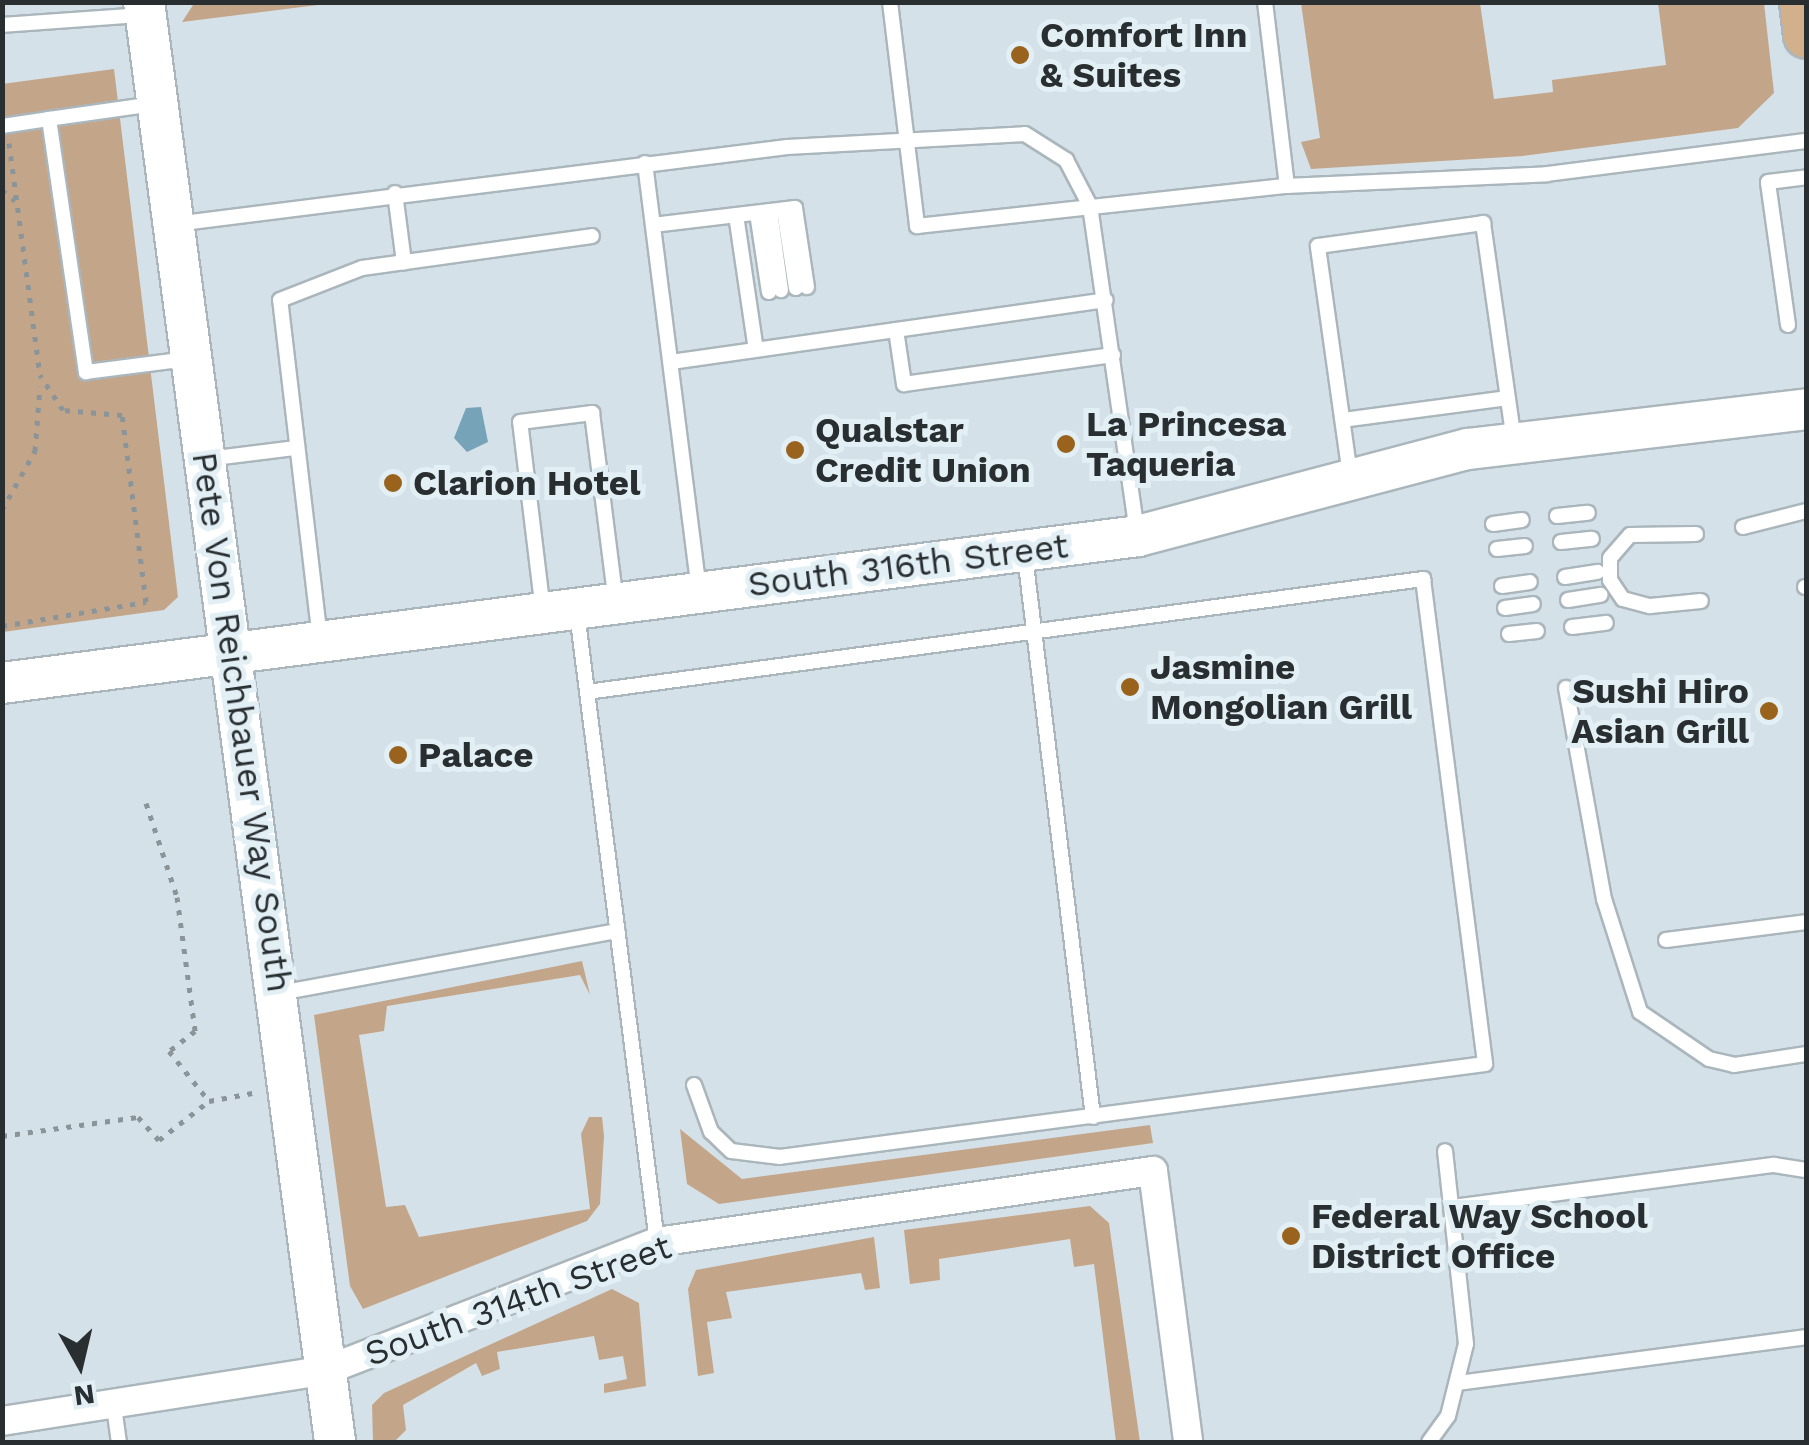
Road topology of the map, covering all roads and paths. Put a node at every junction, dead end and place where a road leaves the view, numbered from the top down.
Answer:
1 (890, 2) edge
2 (1264, 2) edge
3 (1802, 2) edge
4 (145, 8) edge
5 (2, 25) edge
6 (1806, 35) edge
7 (158, 104) junction
8 (49, 120) junction
9 (4, 125) edge
10 (1806, 141) edge
11 (904, 142) junction
12 (645, 163) junction
13 (1806, 177) edge
14 (1287, 186) junction
15 (2, 190) edge
16 (395, 193) junction
17 (17, 202) junction
18 (1090, 206) junction
19 (776, 210) junction
20 (736, 216) junction
21 (174, 224) junction
22 (653, 225) junction
23 (592, 236) dead end
24 (404, 262) junction
25 (1106, 300) junction
26 (1788, 325) dead end
27 (896, 330) junction
28 (796, 344) junction
29 (756, 350) junction
30 (1114, 355) junction
31 (193, 358) junction
32 (670, 362) junction
33 (40, 375) junction
34 (1508, 398) junction
35 (1806, 409) edge
36 (1343, 420) junction
37 (1514, 442) junction
38 (295, 448) junction
39 (207, 459) junction
40 (1351, 477) junction
41 (2, 510) edge
42 (1806, 511) edge
43 (1588, 513) dead end
44 (1557, 516) dead end
45 (1522, 520) dead end
46 (1493, 524) dead end
47 (1743, 527) dead end
48 (1696, 534) dead end
49 (1138, 536) junction
50 (1592, 539) dead end
51 (1560, 542) dead end
52 (1525, 546) dead end
53 (1497, 549) dead end
54 (1024, 550) junction
55 (1598, 572) dead end
56 (1565, 577) dead end
57 (1530, 582) dead end
58 (1502, 586) dead end
59 (700, 592) junction
60 (1602, 595) dead end
61 (1568, 600) dead end
62 (1701, 601) dead end
63 (616, 602) junction
64 (1533, 604) dead end
65 (1505, 608) dead end
66 (560, 610) junction
67 (1606, 622) dead end
68 (2, 626) edge
69 (1572, 627) dead end
70 (1537, 631) dead end
71 (1034, 633) junction
72 (1509, 634) dead end
73 (320, 640) junction
74 (235, 650) junction
75 (2, 683) edge
76 (1566, 688) dead end
77 (587, 692) junction
78 (146, 802) dead end
79 (1806, 922) edge
80 (617, 931) junction
81 (1666, 940) dead end
82 (278, 993) junction
83 (1806, 1054) edge
84 (694, 1086) dead end
85 (252, 1093) dead end
86 (209, 1101) junction
87 (1093, 1118) junction
88 (2, 1136) edge
89 (1445, 1151) dead end
90 (1806, 1170) edge
91 (1453, 1208) junction
92 (657, 1242) junction
93 (1806, 1337) edge
94 (327, 1370) junction
95 (1458, 1384) junction
96 (114, 1407) junction
97 (2, 1421) edge
98 (120, 1442) edge
99 (336, 1442) edge
100 (1188, 1442) edge
101 (1429, 1442) edge

1 - 11 lane
2 - 14 lane
3 - 6 main road
4 - 5 lane
4 - 7 street, Pete Von Reichbauer Way South
7 - 8 lane
7 - 21 street, Pete Von Reichbauer Way South
8 - 9 lane
8 - 31 lane
9 - 17 path
10 - 14 lane
11 - 12 lane
11 - 18 lane
11 - 18 lane
12 - 16 lane
12 - 22 lane
13 - 26 lane
14 - 18 lane
15 - 17 path
16 - 21 lane
16 - 24 lane
17 - 33 path
18 - 25 lane
19 - 19 lane
19 - 20 lane
20 - 22 lane
20 - 29 lane
21 - 31 street, Pete Von Reichbauer Way South
22 - 32 lane
23 - 24 lane
24 - 38 lane
25 - 27 lane
25 - 30 lane
27 - 28 lane
27 - 30 lane
28 - 28 lane
28 - 29 lane
29 - 32 lane
30 - 49 lane
31 - 39 street, Pete Von Reichbauer Way South
32 - 59 lane
33 - 41 path
33 - 68 path
34 - 36 lane
34 - 36 lane
34 - 37 lane
35 - 37 street, South 316th Street
36 - 40 lane
37 - 40 street, South 316th Street
38 - 39 lane
38 - 73 lane
39 - 74 street, Pete Von Reichbauer Way South
40 - 49 street, South 316th Street
42 - 47 lane
43 - 44 lane
45 - 46 lane
48 - 62 lane
49 - 54 street, South 316th Street
50 - 51 lane
52 - 53 lane
54 - 59 street, South 316th Street
54 - 71 lane
55 - 56 lane
57 - 58 lane
59 - 63 street, South 316th Street
60 - 61 lane
63 - 66 street, South 316th Street
63 - 66 lane
64 - 65 lane
66 - 73 street, South 316th Street
66 - 77 lane
67 - 69 lane
70 - 72 lane
71 - 77 lane
71 - 87 lane
71 - 87 lane
73 - 74 street, South 316th Street
74 - 75 street, South 316th Street
74 - 82 street, Pete Von Reichbauer Way South
76 - 83 lane
77 - 80 lane
78 - 86 path
79 - 81 lane
80 - 82 lane
80 - 92 lane
82 - 94 street, Pete Von Reichbauer Way South
84 - 87 lane
85 - 86 path
86 - 88 path
89 - 91 lane
90 - 91 lane
91 - 95 lane
92 - 94 street, South 314th Street
92 - 100 street, South 314th Street
93 - 95 lane
94 - 96 street, South 314th Street
94 - 99 street, Pete Von Reichbauer Way South
95 - 101 lane
96 - 97 street, South 314th Street
96 - 98 lane

